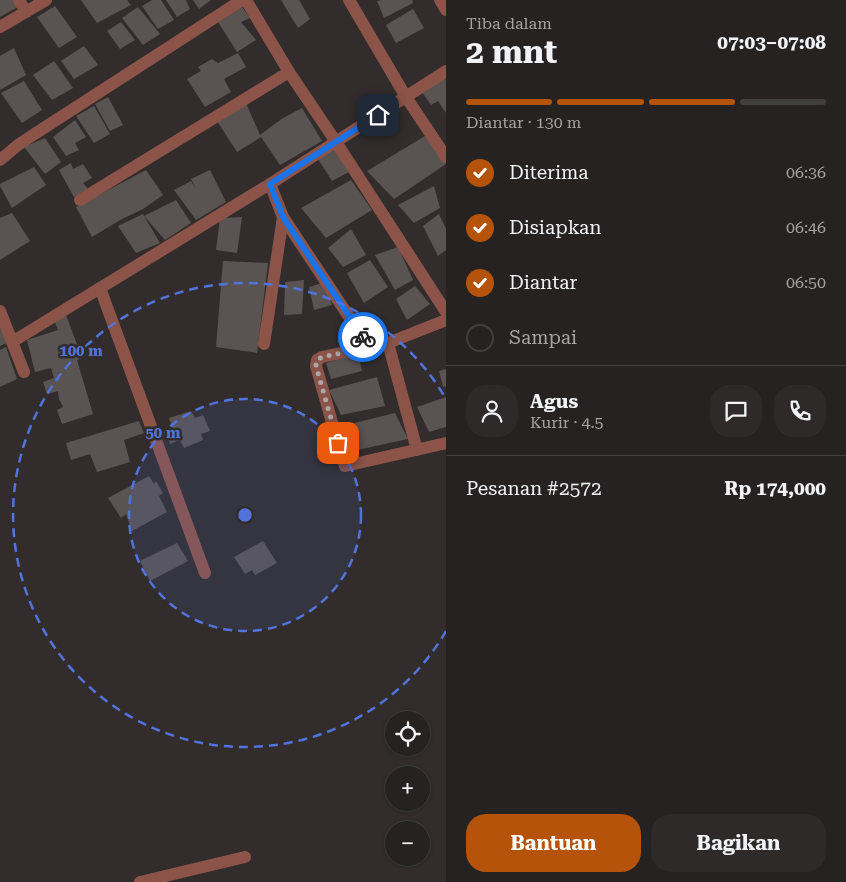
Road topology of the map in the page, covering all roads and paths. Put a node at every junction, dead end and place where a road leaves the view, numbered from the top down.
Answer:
1 (19, 0) edge
2 (46, 0) edge
3 (242, 0) edge
4 (246, 0) edge
5 (350, 0) edge
6 (440, 0) edge
7 (446, 10) edge
8 (26, 12) junction
9 (0, 27) edge
10 (289, 72) junction
11 (446, 72) edge
12 (406, 98) junction
13 (336, 142) junction
14 (446, 157) edge
15 (0, 160) edge
16 (270, 184) junction
17 (80, 200) dead end
18 (283, 217) junction
19 (100, 288) junction
20 (0, 311) edge
21 (446, 312) edge
22 (446, 320) edge
23 (12, 342) junction
24 (388, 343) junction
25 (264, 344) dead end
26 (370, 347) junction
27 (24, 372) dead end
28 (446, 443) edge
29 (417, 450) junction
30 (205, 573) dead end
31 (245, 857) dead end
32 (140, 882) edge

1 - 8 street
2 - 8 street
3 - 15 street
4 - 10 street
5 - 12 street
6 - 7 street
8 - 9 street
10 - 13 street
10 - 17 street
11 - 12 street
12 - 13 street
12 - 14 street
13 - 16 street
13 - 21 street
16 - 18 street
16 - 19 street
18 - 25 street
18 - 26 street
19 - 23 street
19 - 30 street
20 - 23 street
22 - 24 street
23 - 27 street
24 - 26 street
24 - 29 street
26 - 29 street
28 - 29 street
31 - 32 street

